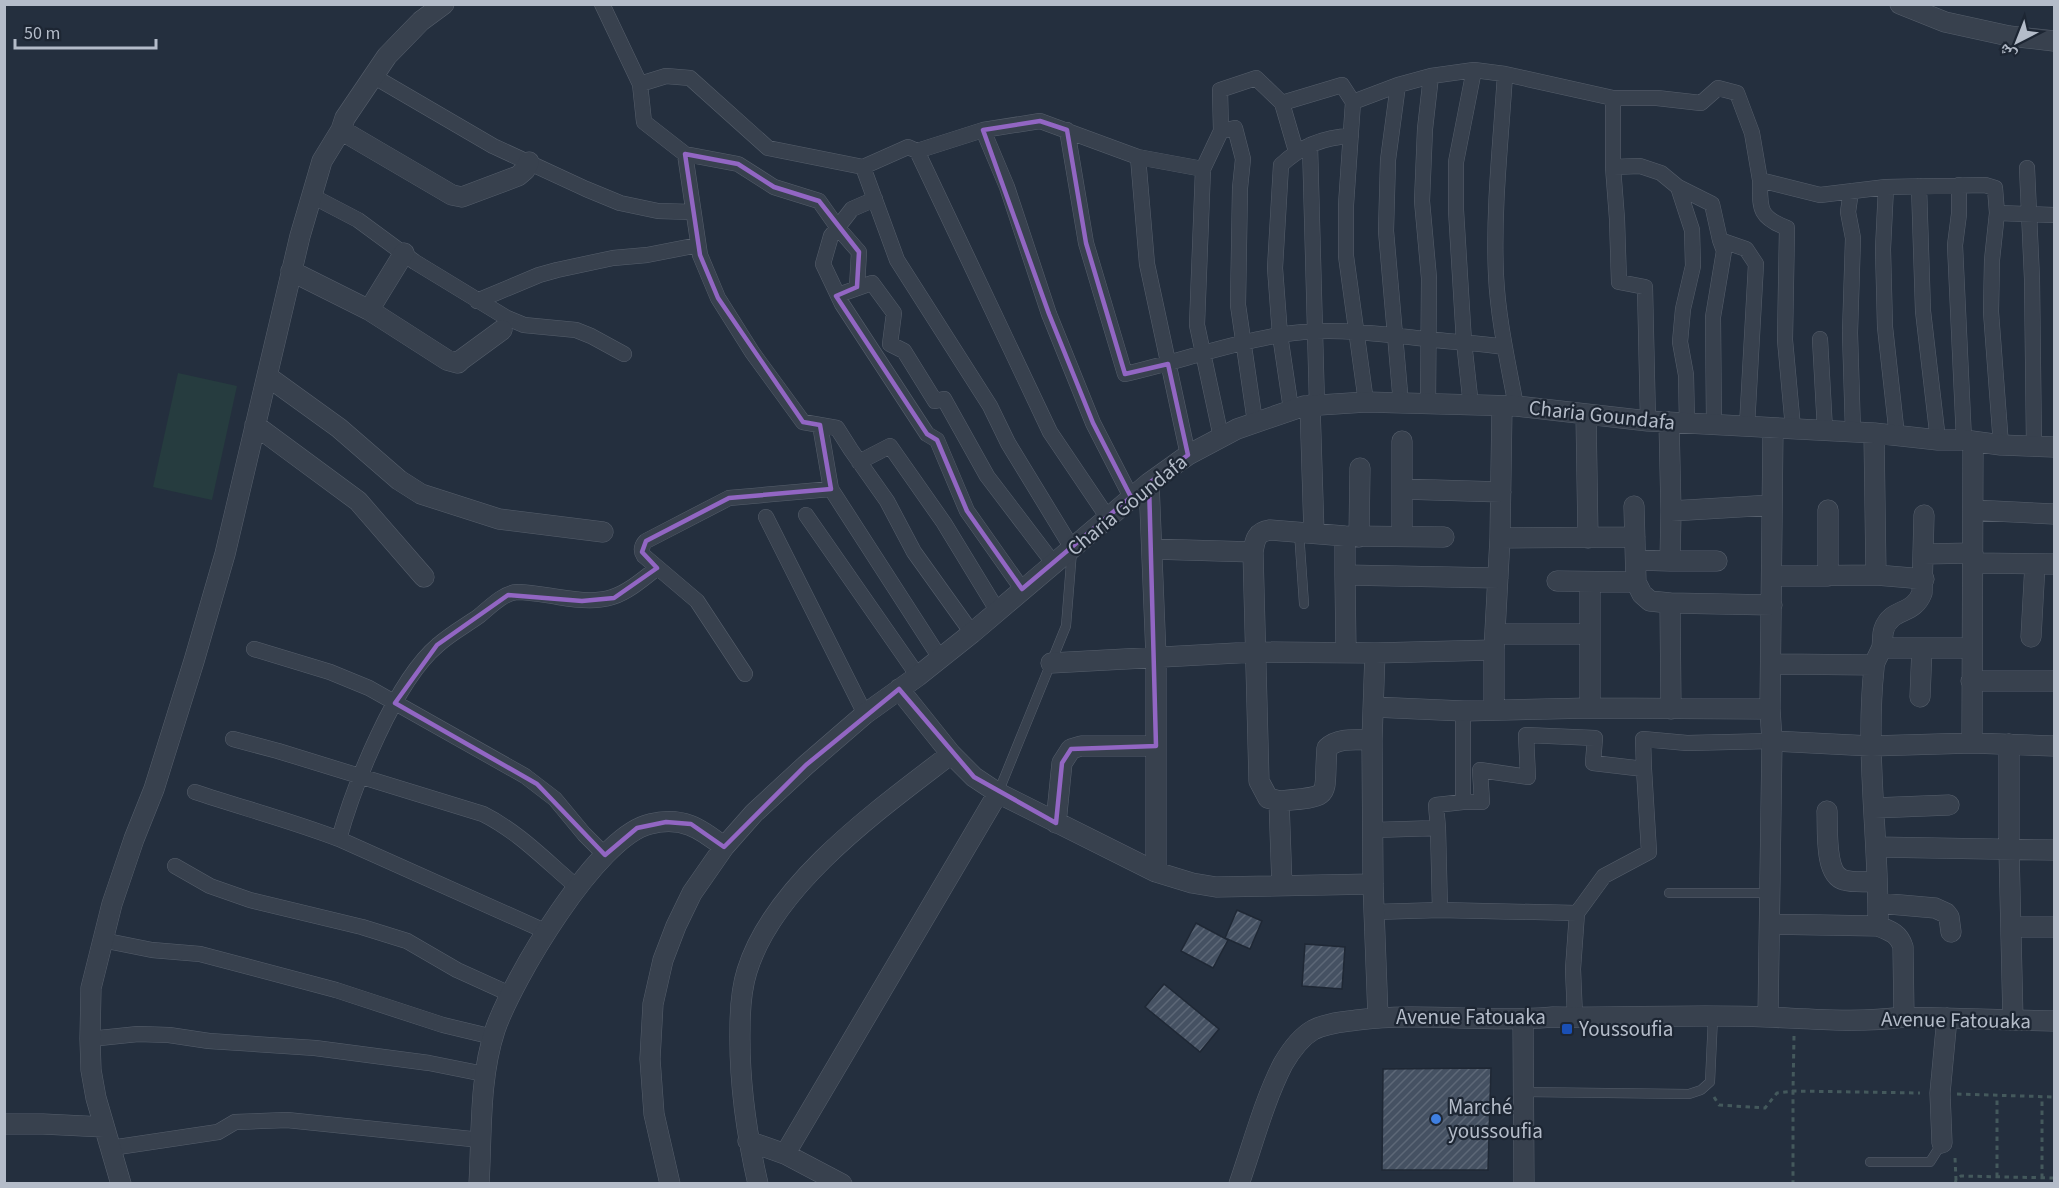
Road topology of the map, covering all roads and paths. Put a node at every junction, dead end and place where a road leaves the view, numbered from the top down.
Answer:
1 (444, 4) edge
2 (603, 4) edge
3 (1900, 4) edge
4 (2055, 41) edge
5 (1474, 70) junction
6 (1505, 74) junction
7 (373, 76) junction
8 (1431, 76) junction
9 (640, 84) junction
10 (1398, 85) junction
11 (1613, 98) junction
12 (1353, 102) junction
13 (1281, 103) junction
14 (341, 130) junction
15 (983, 130) junction
16 (1067, 130) junction
17 (1221, 131) junction
18 (1351, 136) junction
19 (1303, 148) junction
20 (917, 151) junction
21 (685, 154) junction
22 (1138, 157) junction
23 (529, 162) junction
24 (1612, 167) junction
25 (863, 168) junction
26 (2027, 168) dead end
27 (1203, 169) junction
28 (1760, 180) junction
29 (1959, 185) junction
30 (1919, 186) junction
31 (1678, 187) junction
32 (1886, 187) junction
33 (1851, 191) junction
34 (312, 196) junction
35 (875, 200) junction
36 (693, 212) junction
37 (1997, 213) junction
38 (2029, 214) junction
39 (2055, 215) edge
40 (838, 228) junction
41 (1720, 240) junction
42 (698, 245) junction
43 (404, 254) junction
44 (291, 271) junction
45 (857, 287) junction
46 (838, 295) junction
47 (477, 301) junction
48 (369, 310) junction
49 (502, 330) dead end
50 (1314, 331) junction
51 (1356, 332) junction
52 (1280, 335) junction
53 (1395, 335) junction
54 (1820, 339) dead end
55 (1429, 340) junction
56 (1464, 342) junction
57 (1242, 344) junction
58 (1504, 347) junction
59 (1203, 351) junction
60 (624, 354) dead end
61 (1168, 364) junction
62 (267, 376) junction
63 (1365, 402) junction
64 (1401, 404) junction
65 (1428, 405) junction
66 (1306, 406) junction
67 (1471, 406) junction
68 (1509, 407) junction
69 (1586, 414) junction
70 (1648, 421) junction
71 (1255, 422) junction
72 (1678, 423) junction
73 (1714, 424) junction
74 (255, 425) junction
75 (820, 425) junction
76 (1748, 426) junction
77 (1773, 428) junction
78 (1793, 428) junction
79 (1825, 430) junction
80 (1853, 432) junction
81 (1874, 433) junction
82 (1897, 436) junction
83 (1221, 438) junction
84 (1938, 440) junction
85 (1402, 441) dead end
86 (1968, 441) junction
87 (2001, 445) junction
88 (2034, 446) junction
89 (2055, 447) edge
90 (1188, 455) junction
91 (859, 462) junction
92 (1360, 468) dead end
93 (1149, 483) junction
94 (831, 489) junction
95 (1402, 489) junction
96 (1501, 492) junction
97 (1131, 497) junction
98 (1773, 505) junction
99 (1634, 506) dead end
100 (1828, 510) dead end
101 (1973, 510) junction
102 (1671, 512) junction
103 (806, 514) dead end
104 (2055, 514) edge
105 (1924, 515) dead end
106 (766, 517) dead end
107 (1108, 518) junction
108 (603, 532) dead end
109 (1306, 532) junction
110 (1352, 536) junction
111 (1402, 537) junction
112 (1444, 537) dead end
113 (1635, 537) junction
114 (1500, 538) junction
115 (1588, 538) junction
116 (1072, 548) junction
117 (1152, 549) junction
118 (1253, 552) junction
119 (1923, 554) junction
120 (1973, 558) junction
121 (1636, 560) junction
122 (1670, 561) junction
123 (1717, 561) dead end
124 (1054, 564) junction
125 (2045, 564) edge
126 (657, 568) junction
127 (1346, 575) junction
128 (1876, 575) junction
129 (1772, 576) junction
130 (1828, 576) junction
131 (424, 577) dead end
132 (1498, 578) junction
133 (1924, 579) junction
134 (1557, 581) dead end
135 (1590, 582) junction
136 (1636, 582) junction
137 (1022, 589) junction
138 (1670, 603) junction
139 (1304, 604) dead end
140 (1772, 605) junction
141 (997, 610) junction
142 (972, 633) junction
143 (1589, 634) junction
144 (2031, 637) dead end
145 (1495, 642) junction
146 (1922, 648) junction
147 (1971, 648) junction
148 (254, 649) dead end
149 (1255, 652) junction
150 (1346, 652) junction
151 (1375, 653) junction
152 (1156, 656) junction
153 (1878, 656) junction
154 (940, 658) junction
155 (1051, 663) junction
156 (1771, 664) junction
157 (745, 674) dead end
158 (918, 676) junction
159 (1971, 681) junction
160 (2055, 681) edge
161 (899, 689) junction
162 (1920, 697) dead end
163 (395, 703) junction
164 (1374, 706) junction
165 (1590, 708) junction
166 (1671, 709) junction
167 (1770, 709) junction
168 (1494, 710) junction
169 (1463, 711) junction
170 (865, 714) junction
171 (233, 739) dead end
172 (1372, 740) junction
173 (1772, 741) junction
174 (1972, 743) junction
175 (2009, 744) junction
176 (1156, 746) junction
177 (1871, 746) junction
178 (2055, 746) edge
179 (951, 754) junction
180 (1644, 769) junction
181 (360, 777) junction
182 (195, 792) dead end
183 (998, 793) junction
184 (1279, 801) junction
185 (1463, 802) junction
186 (1949, 805) dead end
187 (1874, 808) junction
188 (1827, 811) dead end
189 (1056, 823) junction
190 (1438, 828) junction
191 (1374, 830) junction
192 (339, 839) junction
193 (724, 847) junction
194 (1876, 847) junction
195 (2009, 849) junction
196 (2055, 850) edge
197 (605, 855) junction
198 (175, 866) dead end
199 (1156, 872) junction
200 (1878, 882) junction
201 (1373, 884) junction
202 (1282, 886) junction
203 (577, 887) junction
204 (1669, 893) dead end
205 (1770, 893) junction
206 (1878, 903) junction
207 (1440, 910) junction
208 (1374, 912) junction
209 (1577, 913) junction
210 (1770, 924) junction
211 (1878, 926) junction
212 (2011, 927) junction
213 (2055, 927) edge
214 (547, 932) junction
215 (1951, 932) dead end
216 (102, 940) junction
217 (512, 995) junction
218 (1378, 1017) junction
219 (1575, 1017) junction
220 (1713, 1017) junction
221 (1768, 1017) junction
222 (1904, 1017) junction
223 (1947, 1018) junction
224 (1794, 1019) junction
225 (1523, 1020) junction
226 (2013, 1020) junction
227 (2055, 1021) edge
228 (493, 1036) junction
229 (90, 1039) junction
230 (484, 1074) junction
231 (1707, 1085) junction
232 (1793, 1091) junction
233 (1523, 1092) junction
234 (1940, 1093) junction
235 (1997, 1096) junction
236 (2042, 1097) junction
237 (2055, 1097) edge
238 (4, 1124) edge
239 (104, 1127) junction
240 (481, 1140) junction
241 (748, 1141) junction
242 (1942, 1143) joint
243 (111, 1148) junction
244 (785, 1154) junction
245 (1870, 1162) dead end
246 (1996, 1177) junction
247 (2042, 1178) junction
248 (2055, 1178) edge
249 (121, 1184) edge
250 (479, 1184) edge
251 (670, 1184) edge
252 (758, 1184) edge
253 (842, 1184) edge
254 (1239, 1184) edge
255 (1524, 1184) edge
256 (1793, 1184) edge
257 (1955, 1184) edge

1 - 7 street
2 - 9 street
3 - 4 street
5 - 6 street
5 - 8 street
5 - 56 street
6 - 11 street
6 - 58 street
7 - 14 street
7 - 23 street
8 - 10 street
8 - 55 street
9 - 21 street
9 - 25 street
10 - 12 street
10 - 53 street
11 - 24 street
11 - 28 street
12 - 13 street
12 - 18 street
13 - 17 street
13 - 19 street
14 - 23 street
14 - 34 street
15 - 16 street
15 - 20 street
15 - 97 street
16 - 22 street
16 - 61 street
17 - 27 street
17 - 57 street
18 - 19 street
18 - 51 street
19 - 50 street
19 - 52 street
20 - 25 street
20 - 107 street
21 - 36 street
21 - 40 street
22 - 27 street
22 - 61 street
23 - 36 street
24 - 31 street
24 - 70 street
25 - 35 street
26 - 38 street
27 - 59 street
28 - 33 street
28 - 78 street
29 - 30 street
29 - 37 street
29 - 86 street
30 - 32 street
30 - 84 street
31 - 41 street
31 - 72 street
32 - 33 street
32 - 82 street
33 - 80 street
34 - 43 street
34 - 44 street
35 - 40 street
35 - 116 street
36 - 42 street
37 - 38 street
37 - 87 street
38 - 39 street
38 - 88 street
40 - 45 street
40 - 46 street
41 - 73 street
41 - 76 street
42 - 47 street
42 - 75 street
43 - 47 street
43 - 48 street
44 - 48 street
44 - 62 street
45 - 46 street
45 - 124 street
46 - 137 street
47 - 60 street
48 - 49 street
50 - 51 street
50 - 52 street
50 - 66 street
51 - 53 street
51 - 63 street
52 - 57 street
52 - 66 street
53 - 55 street
53 - 64 street
54 - 79 street
55 - 56 street
55 - 65 street
56 - 58 street
56 - 67 street
57 - 59 street
57 - 71 street
58 - 68 street
59 - 61 street
59 - 83 street
61 - 90 street
62 - 74 street
62 - 108 street
63 - 64 street, Charia Goundafa
63 - 66 street, Charia Goundafa
64 - 65 street, Charia Goundafa
65 - 67 street, Charia Goundafa
66 - 71 street, Charia Goundafa
66 - 109 street
67 - 68 street, Charia Goundafa
68 - 69 street, Charia Goundafa
68 - 96 street
69 - 70 street, Charia Goundafa
69 - 115 street
70 - 72 street, Charia Goundafa
71 - 83 street, Charia Goundafa
72 - 73 street, Charia Goundafa
72 - 102 street
73 - 76 street, Charia Goundafa
74 - 131 street
74 - 216 street
75 - 91 street
75 - 94 street
76 - 77 street, Charia Goundafa
77 - 78 street, Charia Goundafa
77 - 98 street
78 - 79 street, Charia Goundafa
79 - 80 street, Charia Goundafa
80 - 81 street, Charia Goundafa
81 - 82 street, Charia Goundafa
81 - 128 street
82 - 84 street, Charia Goundafa
83 - 90 street, Charia Goundafa
84 - 86 street, Charia Goundafa
85 - 95 street
86 - 87 street, Charia Goundafa
86 - 101 street
87 - 88 street, Charia Goundafa
88 - 89 street, Charia Goundafa
90 - 93 street, Charia Goundafa
91 - 141 street
91 - 142 street
92 - 110 street
93 - 97 street, Charia Goundafa
93 - 117 street
94 - 126 street
94 - 154 street
95 - 96 street
95 - 111 street
96 - 114 street
97 - 107 street, Charia Goundafa
98 - 102 street
98 - 129 street
99 - 113 street
100 - 130 street
101 - 104 street
101 - 120 street
102 - 122 street
103 - 158 street
105 - 119 street
106 - 170 street
107 - 116 street, Charia Goundafa
109 - 110 street
109 - 118 street
109 - 139 lane
110 - 111 street
110 - 127 street
111 - 112 street
113 - 115 street
113 - 121 street
114 - 115 street
114 - 132 street
116 - 124 street, Charia Goundafa
116 - 155 lane
117 - 118 street
117 - 152 street
118 - 149 street
119 - 120 street
119 - 133 street
120 - 125 street
120 - 147 street
121 - 122 street
121 - 136 street
122 - 123 street
124 - 137 street, Charia Goundafa
125 - 144 street
126 - 157 street
126 - 163 street
127 - 132 street
127 - 150 street
128 - 130 street
128 - 133 street
129 - 130 street
129 - 140 street
132 - 145 street
133 - 153 street
134 - 135 street
135 - 136 street
135 - 143 street
136 - 138 street
137 - 141 street, Charia Goundafa
138 - 140 street
138 - 166 street
140 - 156 street
141 - 142 street, Charia Goundafa
142 - 154 street, Charia Goundafa
143 - 145 street
143 - 165 street
145 - 151 street
145 - 168 street
146 - 147 street
146 - 153 street
146 - 162 street
147 - 159 street
148 - 163 street
149 - 150 street
149 - 152 street
149 - 184 street
150 - 151 street
151 - 164 street
152 - 155 street
152 - 176 street
153 - 156 street
153 - 177 street
154 - 158 street, Charia Goundafa
155 - 183 lane
156 - 167 street
158 - 161 street, Charia Goundafa
159 - 160 street
159 - 174 street
161 - 170 street, Charia Goundafa
161 - 179 street
163 - 181 street
163 - 197 street
164 - 169 street
164 - 172 street
165 - 166 street
165 - 168 street
166 - 167 street
167 - 173 street
168 - 169 street
169 - 185 street
170 - 193 street, Charia Goundafa
171 - 181 street
172 - 184 street
172 - 191 street
173 - 177 street
173 - 180 street
173 - 205 street
174 - 175 street
174 - 177 street
175 - 178 street
175 - 195 street
176 - 189 street
176 - 199 street
177 - 187 street
179 - 183 street
179 - 241 street
180 - 185 street
180 - 209 street
181 - 192 street
181 - 203 street
182 - 192 street
183 - 189 street
183 - 244 street
184 - 202 street
185 - 190 street
186 - 187 street
187 - 194 street
188 - 200 street
189 - 199 street
190 - 191 street
190 - 207 street
191 - 201 street
192 - 214 street
193 - 197 street
193 - 251 street, Charia Goundafa
194 - 195 street
194 - 200 street
195 - 196 street
195 - 212 street
197 - 203 street
198 - 217 street
199 - 202 street
200 - 206 street
201 - 202 street
201 - 208 street
203 - 214 street
204 - 205 lane
205 - 210 street
206 - 211 street
206 - 215 street
207 - 208 street
207 - 209 street
208 - 218 street
209 - 219 street
210 - 211 street
210 - 221 street
211 - 222 street
212 - 213 street
212 - 226 street
214 - 217 street
216 - 228 street
216 - 229 street
217 - 228 street
218 - 225 street, Avenue Fatouaka
218 - 254 street, Avenue Fatouaka
219 - 220 street, Avenue Fatouaka
219 - 225 street, Avenue Fatouaka
220 - 221 street, Avenue Fatouaka
220 - 231 lane
221 - 224 street, Avenue Fatouaka
222 - 223 street, Avenue Fatouaka
222 - 224 street, Avenue Fatouaka
223 - 226 street, Avenue Fatouaka
223 - 234 street
224 - 232 path
225 - 233 street
226 - 227 street, Avenue Fatouaka
228 - 230 street
229 - 230 street
229 - 239 street
230 - 240 street
231 - 232 path
231 - 233 lane
232 - 234 path
232 - 256 path
233 - 255 street
234 - 235 path
234 - 242 street
235 - 236 path
235 - 246 path
236 - 237 path
236 - 247 path
238 - 239 street
239 - 243 street
240 - 243 street
240 - 250 street
241 - 244 street
241 - 252 street
242 - 245 lane
243 - 249 street
244 - 253 street
246 - 247 path
246 - 257 path
247 - 248 path

